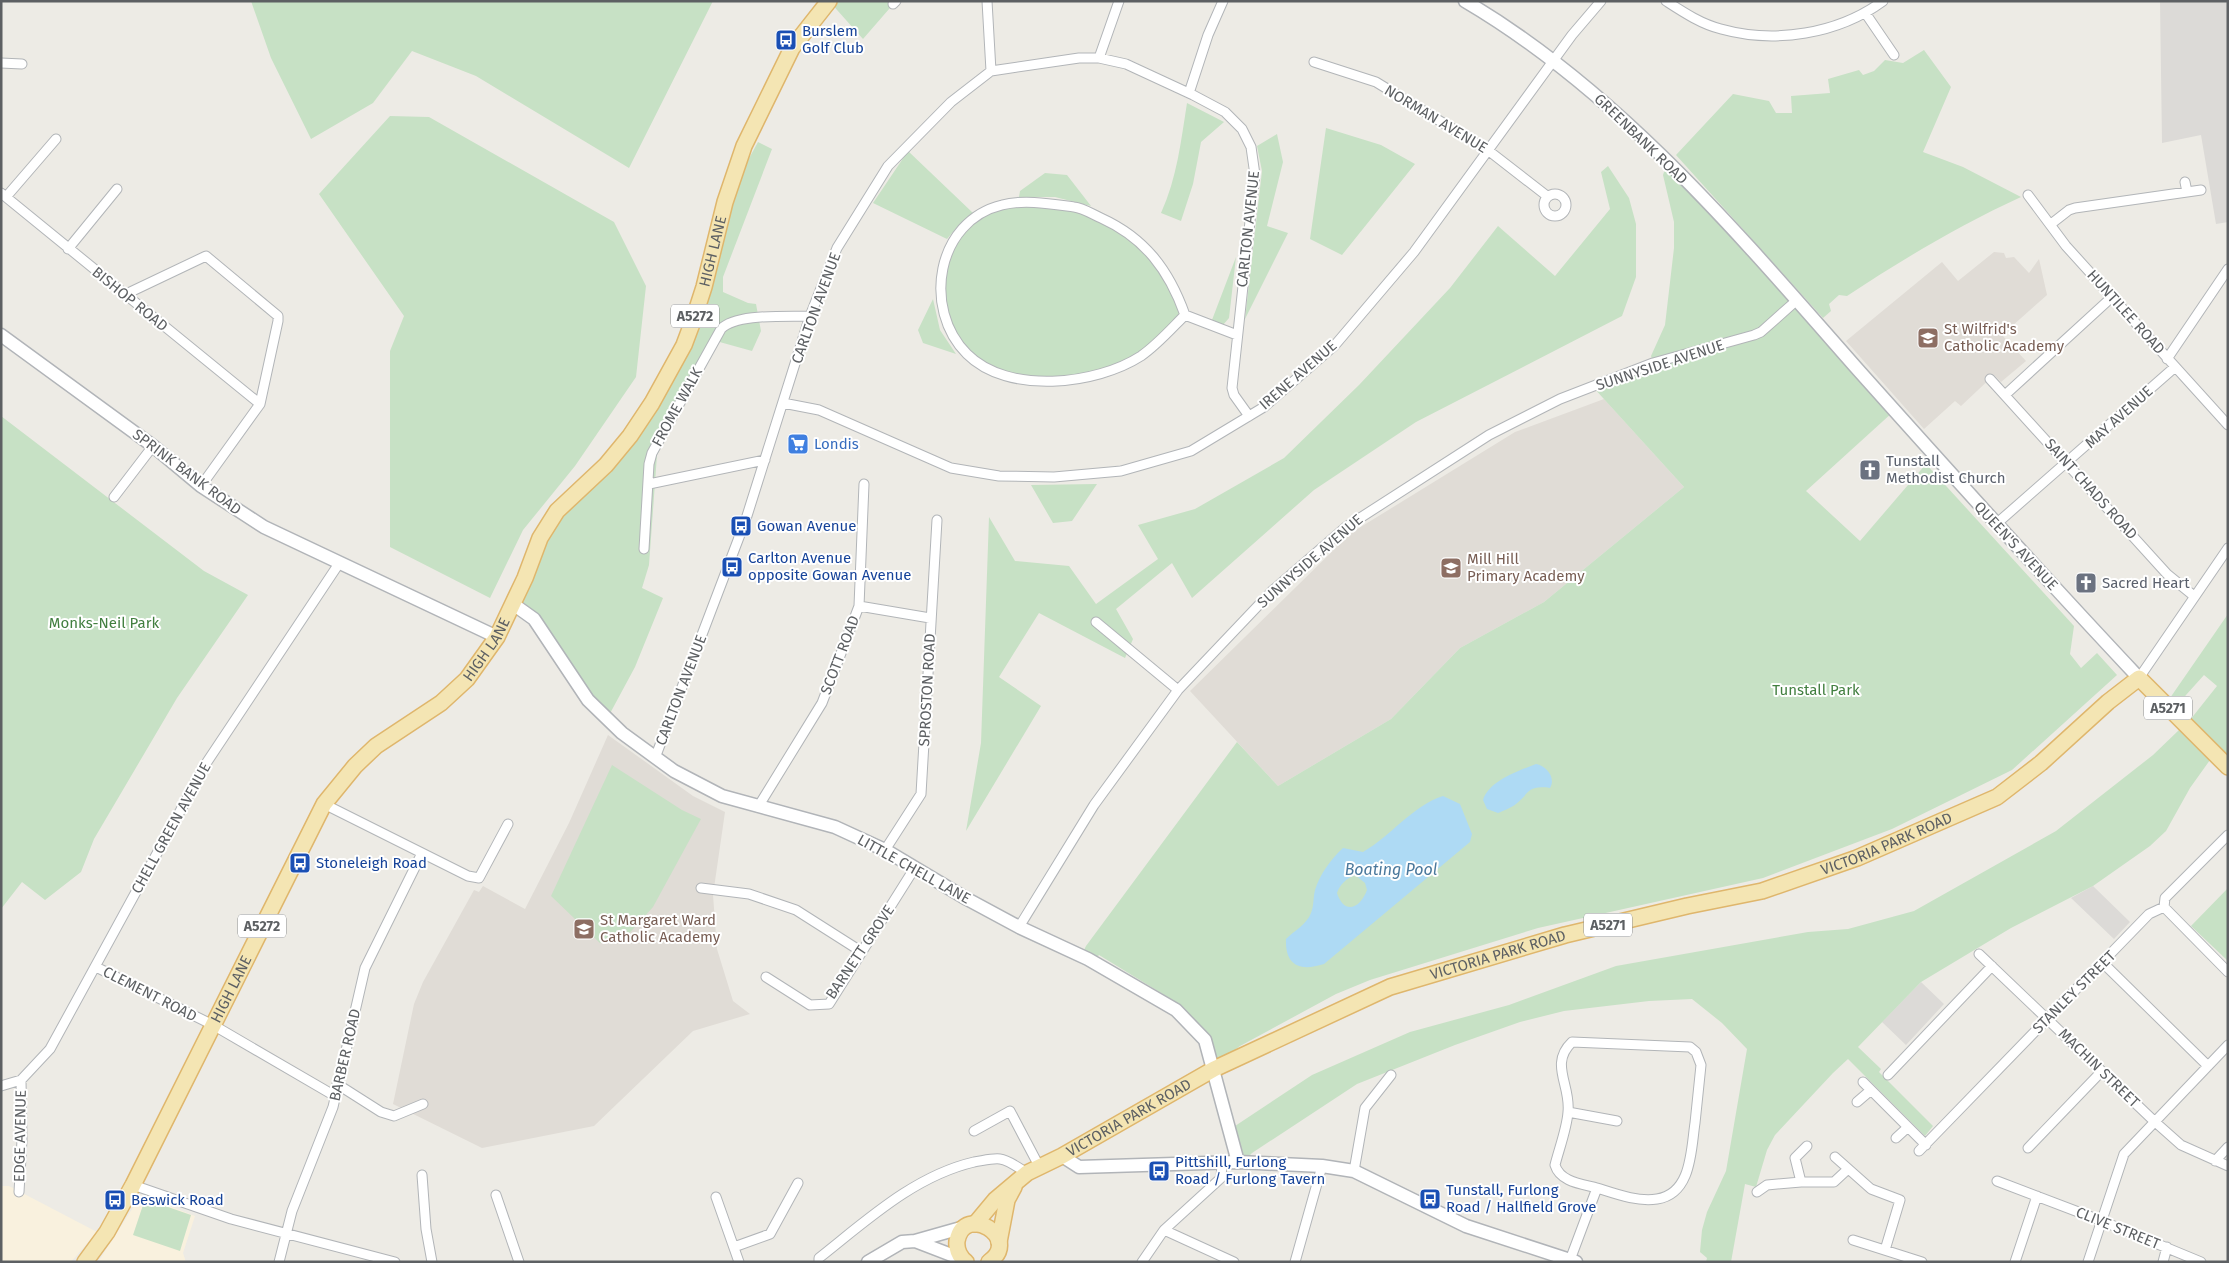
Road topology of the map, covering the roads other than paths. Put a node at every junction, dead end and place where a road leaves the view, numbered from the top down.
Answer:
1 (829, 1) edge
2 (987, 1) edge
3 (1119, 1) edge
4 (1223, 1) edge
5 (1465, 1) edge
6 (1602, 1) edge
7 (1666, 1) edge
8 (1883, 1) edge
9 (1866, 14) junction
10 (1894, 55) dead end
11 (1099, 58) junction
12 (1554, 61) junction
13 (1314, 62) dead end
14 (1, 63) edge
15 (22, 64) dead end
16 (991, 70) junction
17 (1189, 93) junction
18 (56, 139) dead end
19 (1489, 151) junction
20 (2185, 182) dead end
21 (117, 189) dead end
22 (2201, 190) dead end
23 (2187, 192) junction
24 (4, 195) edge
25 (2028, 195) dead end
26 (1547, 196) dead end
27 (2051, 224) junction
28 (68, 250) junction
29 (2228, 269) edge
30 (124, 295) junction
31 (2112, 296) junction
32 (1797, 300) junction
33 (1184, 315) junction
34 (810, 316) junction
35 (1, 335) edge
36 (1237, 335) junction
37 (2167, 359) junction
38 (2175, 367) junction
39 (1990, 379) dead end
40 (2005, 395) junction
41 (783, 403) junction
42 (260, 404) junction
43 (1249, 416) junction
44 (2227, 422) edge
45 (152, 446) junction
46 (765, 460) junction
47 (2068, 462) junction
48 (648, 484) junction
49 (864, 484) dead end
50 (201, 486) junction
51 (114, 497) dead end
52 (937, 520) dead end
53 (1995, 524) junction
54 (2228, 548) edge
55 (644, 549) dead end
56 (340, 562) junction
57 (2194, 596) junction
58 (513, 604) junction
59 (859, 606) junction
60 (930, 618) junction
61 (1096, 622) dead end
62 (497, 637) junction
63 (2139, 678) junction
64 (1178, 690) junction
65 (655, 758) junction
66 (2228, 767) edge
67 (324, 804) junction
68 (758, 807) junction
69 (508, 824) dead end
70 (2228, 835) edge
71 (885, 850) junction
72 (422, 853) junction
73 (914, 869) junction
74 (701, 888) dead end
75 (2164, 907) junction
76 (1019, 927) junction
77 (862, 952) junction
78 (1979, 954) dead end
79 (2103, 963) junction
80 (96, 966) junction
81 (1992, 966) junction
82 (2228, 972) edge
83 (766, 976) dead end
84 (2048, 1019) junction
85 (213, 1025) junction
86 (2228, 1045) edge
87 (2208, 1066) junction
88 (1214, 1069) junction
89 (2102, 1070) junction
90 (1391, 1075) dead end
91 (1888, 1075) dead end
92 (21, 1080) junction
93 (1863, 1082) dead end
94 (337, 1084) junction
95 (1, 1086) edge
96 (1871, 1090) junction
97 (334, 1096) junction
98 (1857, 1102) dead end
99 (423, 1104) dead end
100 (1568, 1112) junction
101 (1617, 1120) dead end
102 (2154, 1121) junction
103 (1908, 1127) junction
104 (974, 1131) dead end
105 (1896, 1138) dead end
106 (1806, 1146) dead end
107 (2228, 1147) edge
108 (2028, 1148) dead end
109 (1062, 1156) junction
110 (1835, 1157) dead end
111 (2215, 1160) junction
112 (1238, 1162) junction
113 (1222, 1163) junction
114 (1322, 1166) junction
115 (2228, 1166) edge
116 (1848, 1169) junction
117 (1354, 1171) junction
118 (1028, 1173) junction
119 (422, 1175) dead end
120 (1997, 1181) dead end
121 (1801, 1182) junction
122 (798, 1183) dead end
123 (133, 1185) junction
124 (1597, 1188) junction
125 (18, 1192) dead end
126 (1757, 1192) dead end
127 (496, 1195) dead end
128 (2036, 1196) junction
129 (716, 1197) dead end
130 (2102, 1221) junction
131 (972, 1225) junction
132 (1164, 1230) junction
133 (286, 1235) junction
134 (1854, 1240) dead end
135 (915, 1241) junction
136 (734, 1247) junction
137 (2167, 1247) junction
138 (1885, 1250) junction
139 (996, 1254) edge
140 (358, 1257) edge
141 (964, 1260) edge
142 (1573, 1261) edge
143 (85, 1262) edge
144 (279, 1262) edge
145 (395, 1262) edge
146 (432, 1262) edge
147 (519, 1262) edge
148 (739, 1262) edge
149 (819, 1262) edge
150 (868, 1262) edge
151 (1142, 1262) edge
152 (1234, 1262) edge
153 (1296, 1262) edge
154 (1922, 1262) edge
155 (2015, 1262) edge
156 (2088, 1262) edge
157 (2163, 1262) edge
158 (2201, 1262) edge

1 - 58 main road, HIGH LANE / A5272
2 - 16 street
3 - 11 street
4 - 17 street
5 - 12 street, GREENBANK ROAD
6 - 12 street, IRENE AVENUE
7 - 9 street
8 - 9 street
9 - 10 street
11 - 16 street, CARLTON AVENUE
11 - 17 street, CARLTON AVENUE
12 - 19 street, IRENE AVENUE
12 - 32 street, GREENBANK ROAD
13 - 19 street, NORMAN AVENUE
14 - 15 street
16 - 34 street, CARLTON AVENUE
17 - 36 street, CARLTON AVENUE
18 - 24 street
19 - 26 street, NORMAN AVENUE
19 - 43 street, IRENE AVENUE
20 - 23 street
21 - 28 street
22 - 23 street
23 - 27 street
24 - 28 street, BISHOP ROAD
25 - 27 street, HUNTILEE ROAD
27 - 31 street, HUNTILEE ROAD
28 - 30 street, BISHOP ROAD
29 - 37 street
30 - 42 street, BISHOP ROAD
30 - 42 street
31 - 37 street, HUNTILEE ROAD
31 - 40 street
32 - 53 street, QUEEN'S AVENUE
32 - 64 street, SUNNYSIDE AVENUE
33 - 33 street
33 - 36 street
34 - 41 street, CARLTON AVENUE
34 - 48 street, FROME WALK
35 - 45 street, SPRINK BANK ROAD
36 - 43 street, CARLTON AVENUE
37 - 38 street, HUNTILEE ROAD
38 - 44 street, HUNTILEE ROAD
38 - 47 street, MAY AVENUE
39 - 40 street, SAINT CHADS ROAD
40 - 47 street, SAINT CHADS ROAD
41 - 43 street, IRENE AVENUE
41 - 46 street, CARLTON AVENUE
42 - 50 street
45 - 50 street, SPRINK BANK ROAD
45 - 51 street
46 - 48 street
46 - 65 street, CARLTON AVENUE
47 - 53 street, MAY AVENUE
47 - 57 street, SAINT CHADS ROAD
48 - 55 street, FROME WALK
49 - 59 street, SCOTT ROAD
50 - 56 street, SPRINK BANK ROAD
52 - 60 street, SPROSTON ROAD
53 - 63 street, QUEEN'S AVENUE
54 - 57 street
56 - 62 street, SPRINK BANK ROAD
56 - 80 street, CHELL GREEN AVENUE
57 - 63 street
58 - 62 main road, HIGH LANE / A5272
58 - 65 street, LITTLE CHELL LANE
59 - 60 street
59 - 68 street, SCOTT ROAD
60 - 71 street, SPROSTON ROAD
61 - 64 street
62 - 67 main road, HIGH LANE / A5272
63 - 66 main road, A5271
63 - 88 main road, VICTORIA PARK ROAD / A5271
64 - 76 street, SUNNYSIDE AVENUE
65 - 68 street, LITTLE CHELL LANE
67 - 72 street
67 - 85 main road, HIGH LANE / A5272
68 - 71 street, LITTLE CHELL LANE
69 - 72 street
70 - 75 street, STANLEY STREET
71 - 73 street, LITTLE CHELL LANE
72 - 94 street, BARBER ROAD
73 - 76 street, LITTLE CHELL LANE
73 - 77 street, BARNETT GROVE
74 - 77 street
75 - 79 street, STANLEY STREET
75 - 82 street
76 - 88 street, LITTLE CHELL LANE
77 - 83 street, BARNETT GROVE
78 - 81 street, MACHIN STREET
79 - 84 street, STANLEY STREET
79 - 87 street
80 - 85 street, CLEMENT ROAD
80 - 92 street, CHELL GREEN AVENUE
81 - 84 street, MACHIN STREET
81 - 91 street
84 - 89 street, MACHIN STREET
84 - 103 street, STANLEY STREET
85 - 97 street, CLEMENT ROAD
85 - 123 main road, HIGH LANE / A5272
86 - 87 street
87 - 102 street
88 - 109 main road, VICTORIA PARK ROAD / A5271
88 - 112 street, LITTLE CHELL LANE
89 - 102 street, MACHIN STREET
89 - 108 street
90 - 117 street
92 - 95 street
92 - 125 street, EDGE AVENUE
93 - 96 street
94 - 97 street, BARBER ROAD
94 - 99 street
96 - 98 street
96 - 103 street
97 - 133 street, BARBER ROAD
100 - 101 street
100 - 124 street
100 - 124 street
102 - 111 street, MACHIN STREET
102 - 130 street
103 - 105 street
104 - 118 street
106 - 121 street
107 - 111 street
109 - 113 street
109 - 118 main road, VICTORIA PARK ROAD / A5271
110 - 116 street
111 - 115 street, MACHIN STREET
112 - 113 street
112 - 114 street
113 - 132 street
114 - 117 street
114 - 153 street
116 - 121 street
116 - 138 street
117 - 142 street
118 - 131 main road, VICTORIA PARK ROAD / A5271
118 - 139 main road
118 - 149 street
119 - 146 street
120 - 128 street, CLIVE STREET
121 - 126 street
122 - 136 street
123 - 133 street
123 - 143 main road, HIGH LANE / A5272
124 - 142 street
127 - 147 street
128 - 130 street, CLIVE STREET
128 - 155 street
129 - 136 street
130 - 137 street, CLIVE STREET
130 - 156 street
131 - 135 street
131 - 139 main road
131 - 141 main road, VICTORIA PARK ROAD
132 - 151 street
132 - 152 street
133 - 140 street
133 - 144 street, BARBER ROAD
134 - 138 street
135 - 141 street
135 - 150 street
136 - 148 street
137 - 157 street
137 - 158 street, CLIVE STREET
138 - 154 street
140 - 145 street

